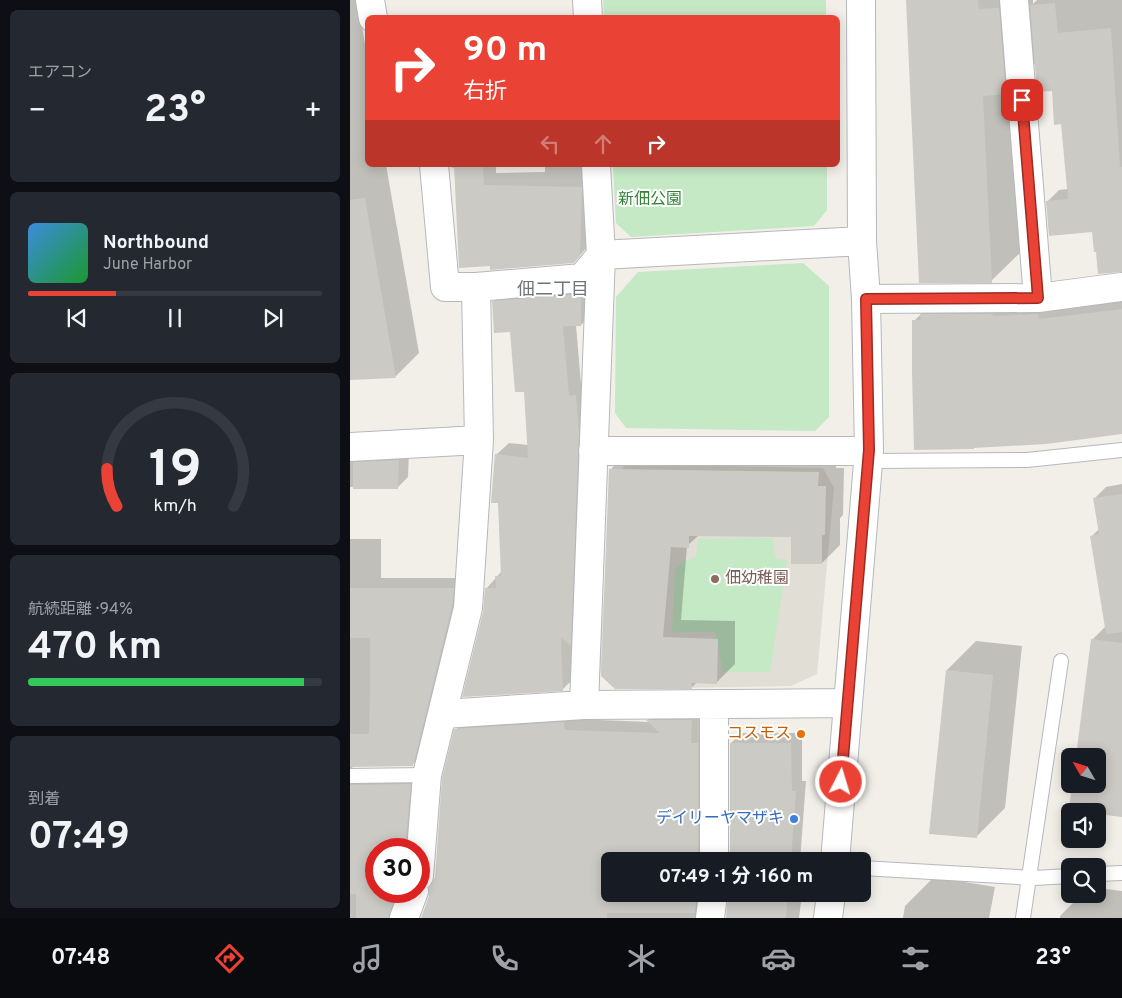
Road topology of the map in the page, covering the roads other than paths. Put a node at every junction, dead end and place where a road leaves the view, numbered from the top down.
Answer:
1 (370, 0) edge
2 (587, 0) edge
3 (861, 0) edge
4 (1014, 0) edge
5 (372, 15) edge
6 (588, 15) edge
7 (434, 167) edge
8 (596, 167) edge
9 (862, 241) junction
10 (601, 255) junction
11 (476, 287) junction
12 (1122, 287) edge
13 (1038, 298) junction
14 (866, 299) junction
15 (479, 440) junction
16 (350, 447) edge
17 (1122, 450) edge
18 (593, 451) junction
19 (868, 456) junction
20 (1060, 661) dead end
21 (848, 703) junction
22 (714, 704) junction
23 (584, 705) junction
24 (443, 714) junction
25 (427, 775) junction
26 (350, 776) edge
27 (422, 838) edge
28 (714, 852) edge
29 (836, 852) edge
30 (871, 868) edge
31 (1122, 872) edge
32 (1106, 873) edge
33 (1061, 876) edge
34 (1029, 877) junction
35 (712, 902) edge
36 (830, 902) edge
37 (410, 903) edge
38 (404, 918) edge
39 (710, 918) edge
40 (828, 918) edge
41 (1023, 918) edge

1 - 5 street
2 - 6 street
3 - 9 street
4 - 13 street
7 - 11 street
8 - 10 street
9 - 10 street
9 - 14 street
10 - 11 street
10 - 18 street
11 - 15 street
12 - 13 street
13 - 14 street
14 - 19 street
15 - 16 street
15 - 24 street
17 - 19 lane
18 - 19 street
18 - 23 street
19 - 21 street
20 - 34 lane
21 - 22 street
21 - 29 street
22 - 23 street
22 - 28 street
23 - 24 street
24 - 25 street
25 - 26 lane
25 - 27 street
30 - 34 lane
31 - 32 lane
33 - 34 lane
34 - 41 lane
35 - 39 street
36 - 40 street
37 - 38 street

